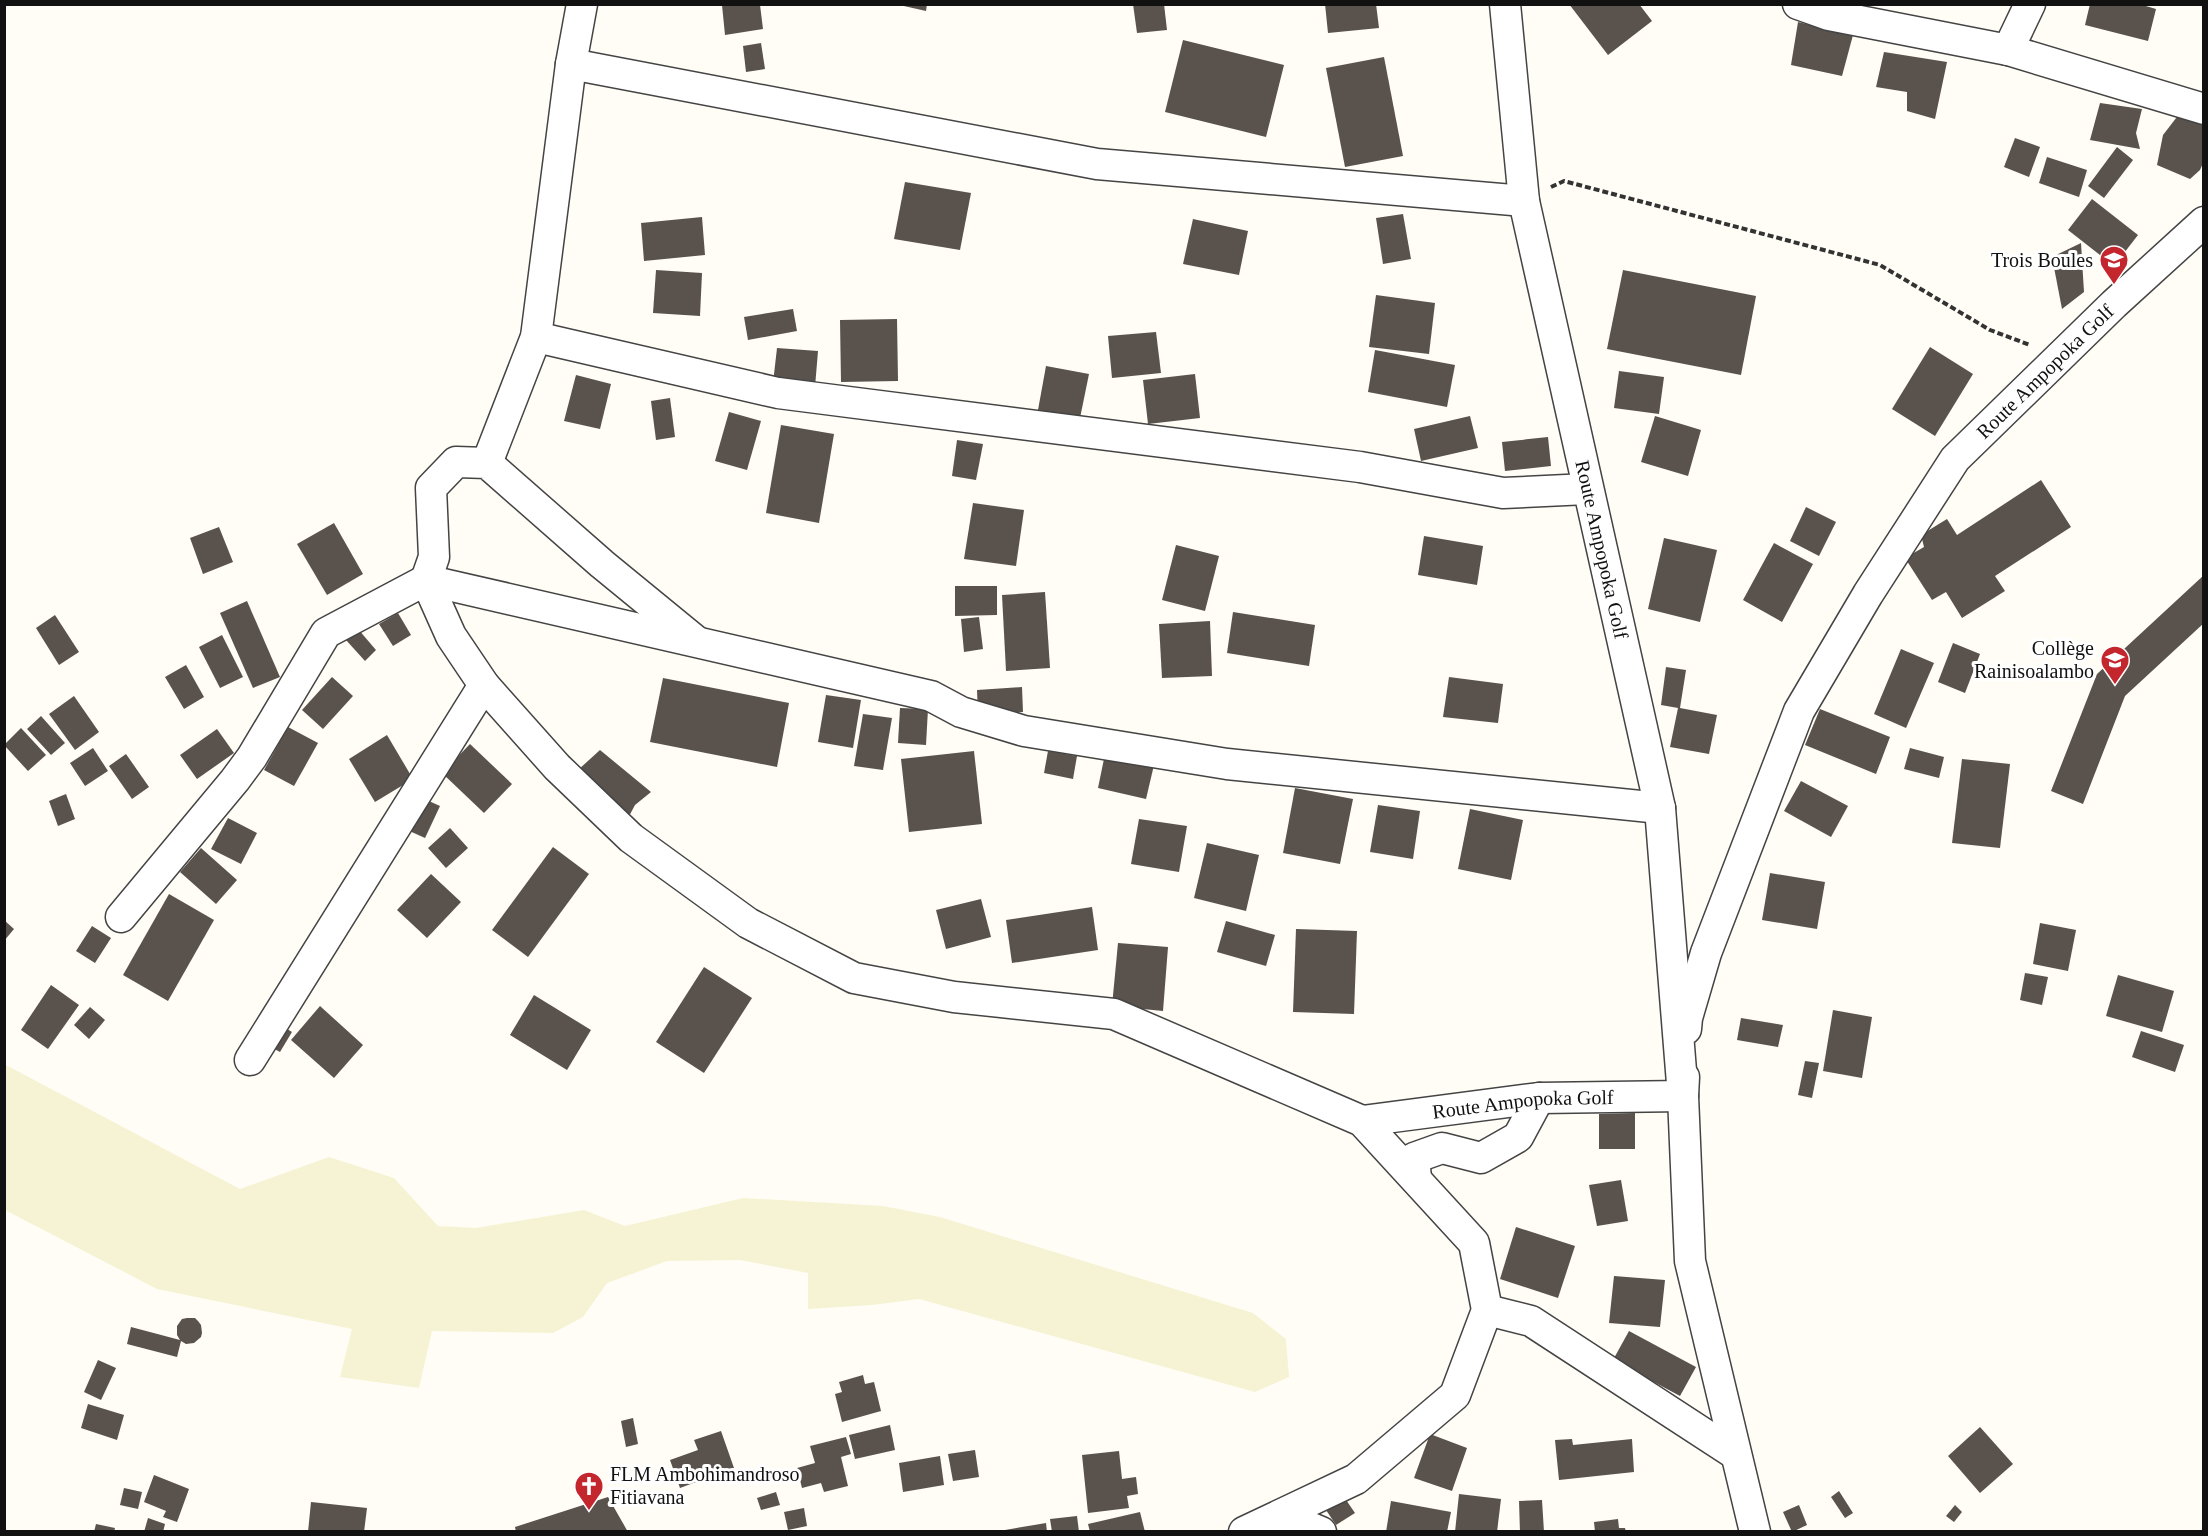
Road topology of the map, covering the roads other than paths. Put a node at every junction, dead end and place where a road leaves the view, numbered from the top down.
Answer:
1 (582, 4) edge
2 (1504, 4) edge
3 (1798, 4) edge
4 (2030, 4) edge
5 (2008, 50) junction
6 (571, 64) junction
7 (2204, 109) edge
8 (1524, 201) junction
9 (2204, 222) edge
10 (537, 337) junction
11 (487, 463) junction
12 (1587, 489) junction
13 (426, 580) junction
14 (696, 641) junction
15 (484, 685) junction
16 (1660, 808) junction
17 (121, 917) dead end
18 (250, 1060) dead end
19 (1683, 1096) junction
20 (1539, 1098) junction
21 (1362, 1121) junction
22 (1416, 1178) junction
23 (1487, 1310) junction
24 (1735, 1454) junction
25 (1281, 1515) junction
26 (1244, 1532) edge
27 (1321, 1532) edge
28 (1755, 1532) edge

1 - 6 street
2 - 8 street, Route Ampopoka Golf
3 - 5 street
4 - 5 street
5 - 7 street
6 - 8 street
6 - 10 street
8 - 12 street, Route Ampopoka Golf
9 - 19 street, Route Ampopoka Golf
10 - 11 street
10 - 12 street
11 - 13 street
11 - 14 street
12 - 16 street, Route Ampopoka Golf
13 - 14 street
13 - 15 street
13 - 17 street
14 - 16 street
15 - 18 street
15 - 21 street
16 - 19 street, Route Ampopoka Golf
19 - 20 street, Route Ampopoka Golf
19 - 24 street
20 - 21 street, Route Ampopoka Golf
20 - 22 street
21 - 22 street
22 - 23 street
23 - 24 street
23 - 25 street
24 - 28 street
25 - 26 street
25 - 27 street

